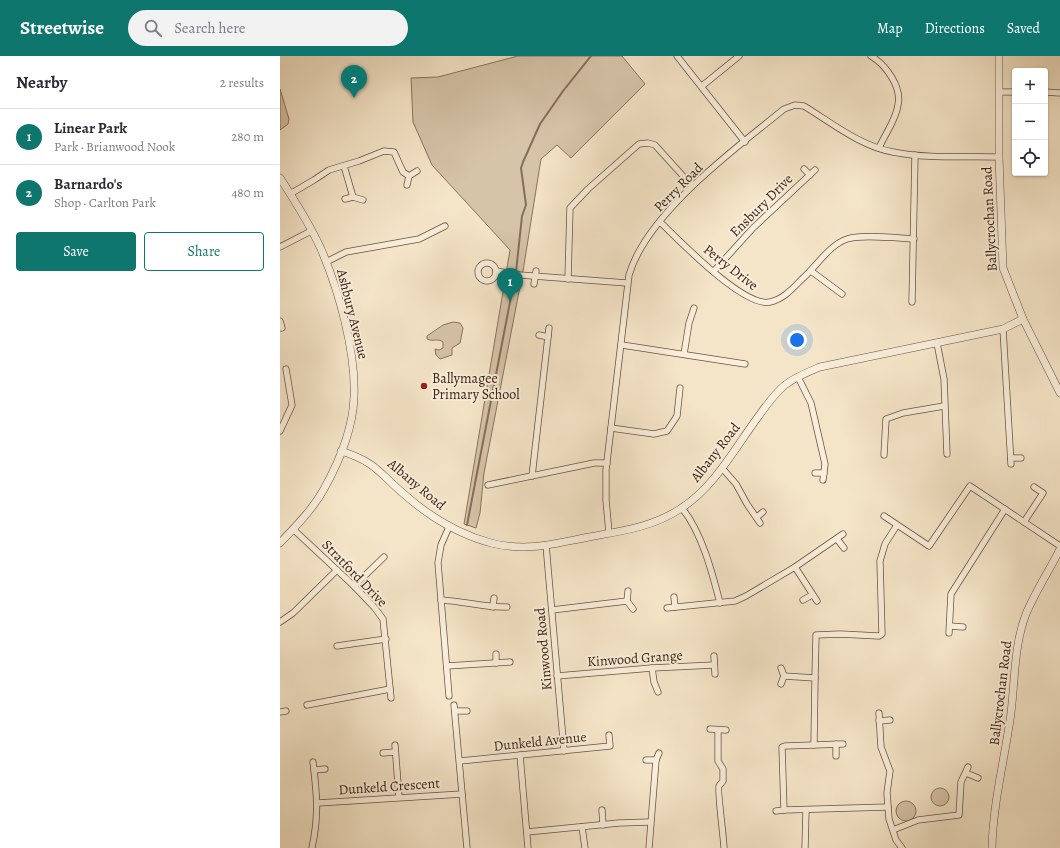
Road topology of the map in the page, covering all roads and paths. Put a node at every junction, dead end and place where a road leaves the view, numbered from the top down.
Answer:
1 (677, 56) edge
2 (739, 56) edge
3 (871, 56) edge
4 (999, 56) edge
5 (702, 86) junction
6 (999, 92) junction
7 (1012, 92) edge
8 (1048, 92) edge
9 (1060, 93) edge
10 (745, 142) junction
11 (879, 148) junction
12 (915, 155) junction
13 (999, 157) junction
14 (344, 166) junction
15 (804, 169) dead end
16 (815, 170) dead end
17 (418, 171) dead end
18 (810, 175) junction
19 (409, 176) junction
20 (280, 178) edge
21 (407, 185) dead end
22 (692, 186) junction
23 (290, 194) junction
24 (353, 197) junction
25 (345, 199) dead end
26 (363, 200) dead end
27 (660, 222) junction
28 (445, 226) dead end
29 (311, 231) junction
30 (914, 239) junction
31 (280, 247) edge
32 (326, 262) junction
33 (714, 271) junction
34 (811, 271) junction
35 (496, 272) dead end
36 (536, 274) junction
37 (568, 279) junction
38 (627, 283) junction
39 (534, 284) dead end
40 (842, 294) dead end
41 (912, 302) dead end
42 (694, 308) dead end
43 (1023, 319) junction
44 (280, 321) edge
45 (280, 328) edge
46 (549, 328) dead end
47 (1003, 329) junction
48 (539, 335) dead end
49 (548, 337) junction
50 (938, 343) junction
51 (622, 345) junction
52 (684, 354) junction
53 (745, 364) dead end
54 (286, 369) dead end
55 (798, 377) junction
56 (680, 388) dead end
57 (1060, 393) edge
58 (944, 406) junction
59 (611, 428) junction
60 (280, 431) edge
61 (341, 452) junction
62 (947, 454) dead end
63 (884, 455) dead end
64 (1020, 458) dead end
65 (607, 463) junction
66 (722, 468) junction
67 (815, 473) dead end
68 (824, 473) junction
69 (532, 476) junction
70 (823, 480) dead end
71 (488, 485) dead end
72 (1034, 487) dead end
73 (682, 508) junction
74 (1005, 509) junction
75 (763, 512) dead end
76 (884, 516) dead end
77 (757, 517) junction
78 (1024, 522) junction
79 (760, 523) dead end
80 (897, 525) junction
81 (449, 527) junction
82 (293, 529) junction
83 (609, 533) junction
84 (843, 534) dead end
85 (837, 539) junction
86 (280, 543) edge
87 (546, 545) junction
88 (1060, 546) edge
89 (844, 548) dead end
90 (1060, 549) edge
91 (384, 557) dead end
92 (795, 567) junction
93 (337, 570) junction
94 (354, 586) junction
95 (628, 591) dead end
96 (812, 595) junction
97 (674, 597) dead end
98 (494, 598) dead end
99 (442, 600) junction
100 (803, 600) dead end
101 (627, 601) junction
102 (816, 601) dead end
103 (720, 603) junction
104 (493, 607) junction
105 (507, 607) dead end
106 (675, 607) junction
107 (667, 608) dead end
108 (632, 609) dead end
109 (552, 610) junction
110 (280, 622) edge
111 (950, 626) junction
112 (963, 627) dead end
113 (949, 633) dead end
114 (386, 639) junction
115 (337, 646) dead end
116 (496, 654) dead end
117 (714, 656) dead end
118 (510, 662) dead end
119 (496, 663) junction
120 (714, 665) junction
121 (447, 666) junction
122 (652, 668) junction
123 (781, 668) dead end
124 (715, 674) dead end
125 (557, 676) junction
126 (784, 676) junction
127 (815, 678) junction
128 (781, 684) dead end
129 (390, 689) junction
130 (658, 692) dead end
131 (449, 696) dead end
132 (391, 698) dead end
133 (307, 705) dead end
134 (468, 711) dead end
135 (879, 713) dead end
136 (890, 720) dead end
137 (879, 721) junction
138 (710, 729) dead end
139 (718, 730) junction
140 (726, 730) dead end
141 (609, 735) dead end
142 (836, 744) junction
143 (843, 744) dead end
144 (395, 745) dead end
145 (814, 745) junction
146 (564, 751) junction
147 (395, 752) junction
148 (383, 753) dead end
149 (659, 753) dead end
150 (520, 755) junction
151 (836, 756) dead end
152 (646, 760) dead end
153 (656, 760) junction
154 (460, 761) junction
155 (313, 762) dead end
156 (968, 767) dead end
157 (325, 769) dead end
158 (314, 770) junction
159 (966, 773) junction
160 (978, 778) dead end
161 (462, 794) junction
162 (399, 797) junction
163 (318, 803) junction
164 (888, 807) junction
165 (602, 810) dead end
166 (784, 810) junction
167 (806, 810) junction
168 (776, 811) dead end
169 (650, 822) junction
170 (603, 825) junction
171 (582, 827) junction
172 (893, 830) junction
173 (527, 832) junction
174 (312, 848) edge
175 (466, 848) edge
176 (528, 848) edge
177 (585, 848) edge
178 (649, 848) edge
179 (724, 848) edge
180 (805, 848) edge
181 (902, 848) edge
182 (992, 848) edge

1 - 5 street
2 - 5 street
3 - 11 street
4 - 6 street, Ballycrochan Road
5 - 10 street
6 - 7 street
6 - 13 street, Ballycrochan Road
8 - 9 street
10 - 11 street, Perry Road
10 - 22 street, Perry Road
11 - 12 street, Perry Road
12 - 13 street, Perry Road
12 - 30 street
13 - 43 street, Ballycrochan Road
14 - 19 street
14 - 23 street
14 - 24 street
15 - 18 street, Ensbury Drive
16 - 18 street, Ensbury Drive
17 - 19 street
18 - 33 street, Ensbury Drive
19 - 21 street
20 - 23 street, Ashbury Avenue
22 - 27 street, Perry Road
22 - 37 street
23 - 29 street, Ashbury Avenue
24 - 25 street
24 - 26 street
27 - 33 street, Perry Drive
27 - 38 street, Perry Road
28 - 32 street
29 - 31 street
29 - 32 street, Ashbury Avenue
30 - 34 street, Perry Drive
30 - 41 street
32 - 61 street, Ashbury Avenue
33 - 34 street, Perry Drive
34 - 40 street
35 - 36 street
36 - 37 street
36 - 39 street
37 - 38 street
38 - 51 street, Perry Road
42 - 52 street
43 - 47 street, Albany Road
43 - 57 street, Ballycrochan Road
44 - 45 street
46 - 49 street
47 - 50 street, Albany Road
47 - 64 street
48 - 49 street
49 - 69 street
50 - 55 street, Albany Road
50 - 58 street
51 - 52 street
51 - 59 street, Perry Road
52 - 53 street
54 - 60 street
55 - 66 street, Albany Road
55 - 68 street
56 - 59 street
58 - 62 street
58 - 63 street
59 - 65 street, Perry Road
61 - 81 street, Albany Road
61 - 82 street, Ashbury Avenue
65 - 69 street
65 - 83 street, Perry Road
66 - 73 street, Albany Road
66 - 77 street
67 - 68 street
68 - 70 street
69 - 71 street
72 - 78 street
73 - 83 street, Albany Road
73 - 103 street
74 - 78 street
74 - 80 street
74 - 111 street
75 - 77 street
76 - 80 street
77 - 79 street
78 - 88 street
80 - 127 street
81 - 87 street, Albany Road
81 - 99 street
82 - 86 street, Ashbury Avenue
82 - 93 street, Stratford Drive
83 - 87 street, Albany Road
84 - 85 street
85 - 89 street
85 - 92 street
87 - 109 street, Kinwood Road
90 - 182 street, Ballycrochan Road
91 - 94 street
92 - 96 street
92 - 103 street
93 - 94 street, Stratford Drive
93 - 110 street
94 - 114 street, Stratford Drive
95 - 101 street
96 - 100 street
96 - 102 street
97 - 106 street
98 - 104 street
99 - 104 street
99 - 121 street
101 - 108 street
101 - 109 street
103 - 106 street
104 - 105 street
106 - 107 street
109 - 125 street, Kinwood Road
111 - 112 street
111 - 113 street
114 - 115 street
114 - 129 street, Stratford Drive
116 - 119 street
117 - 120 street
118 - 119 street
119 - 121 street
120 - 122 street, Kinwood Grange
120 - 124 street
121 - 131 street
122 - 125 street, Kinwood Grange
122 - 130 street
123 - 126 street
125 - 146 street, Kinwood Road
126 - 127 street
126 - 128 street
127 - 145 street
129 - 132 street, Stratford Drive
129 - 133 street
134 - 154 street
135 - 137 street
136 - 137 street
137 - 164 street
138 - 139 street
139 - 140 street
139 - 179 street
141 - 146 street, Dunkeld Avenue
142 - 143 street
142 - 145 street
142 - 151 street
144 - 147 street
145 - 166 street
146 - 150 street, Dunkeld Avenue
147 - 148 street
147 - 162 street
149 - 153 street
150 - 154 street, Dunkeld Avenue
150 - 173 street
152 - 153 street
153 - 169 street
154 - 161 street
155 - 158 street
156 - 159 street
157 - 158 street, Dunkeld Crescent
158 - 163 street
159 - 160 street
159 - 172 street
161 - 162 street, Dunkeld Crescent
161 - 175 street
162 - 163 street, Dunkeld Crescent
163 - 174 street
164 - 167 street
164 - 172 street
165 - 170 street
166 - 167 street
166 - 168 street
167 - 180 street
169 - 170 street
169 - 178 street
170 - 171 street
171 - 173 street
171 - 177 street
172 - 181 street
173 - 176 street

